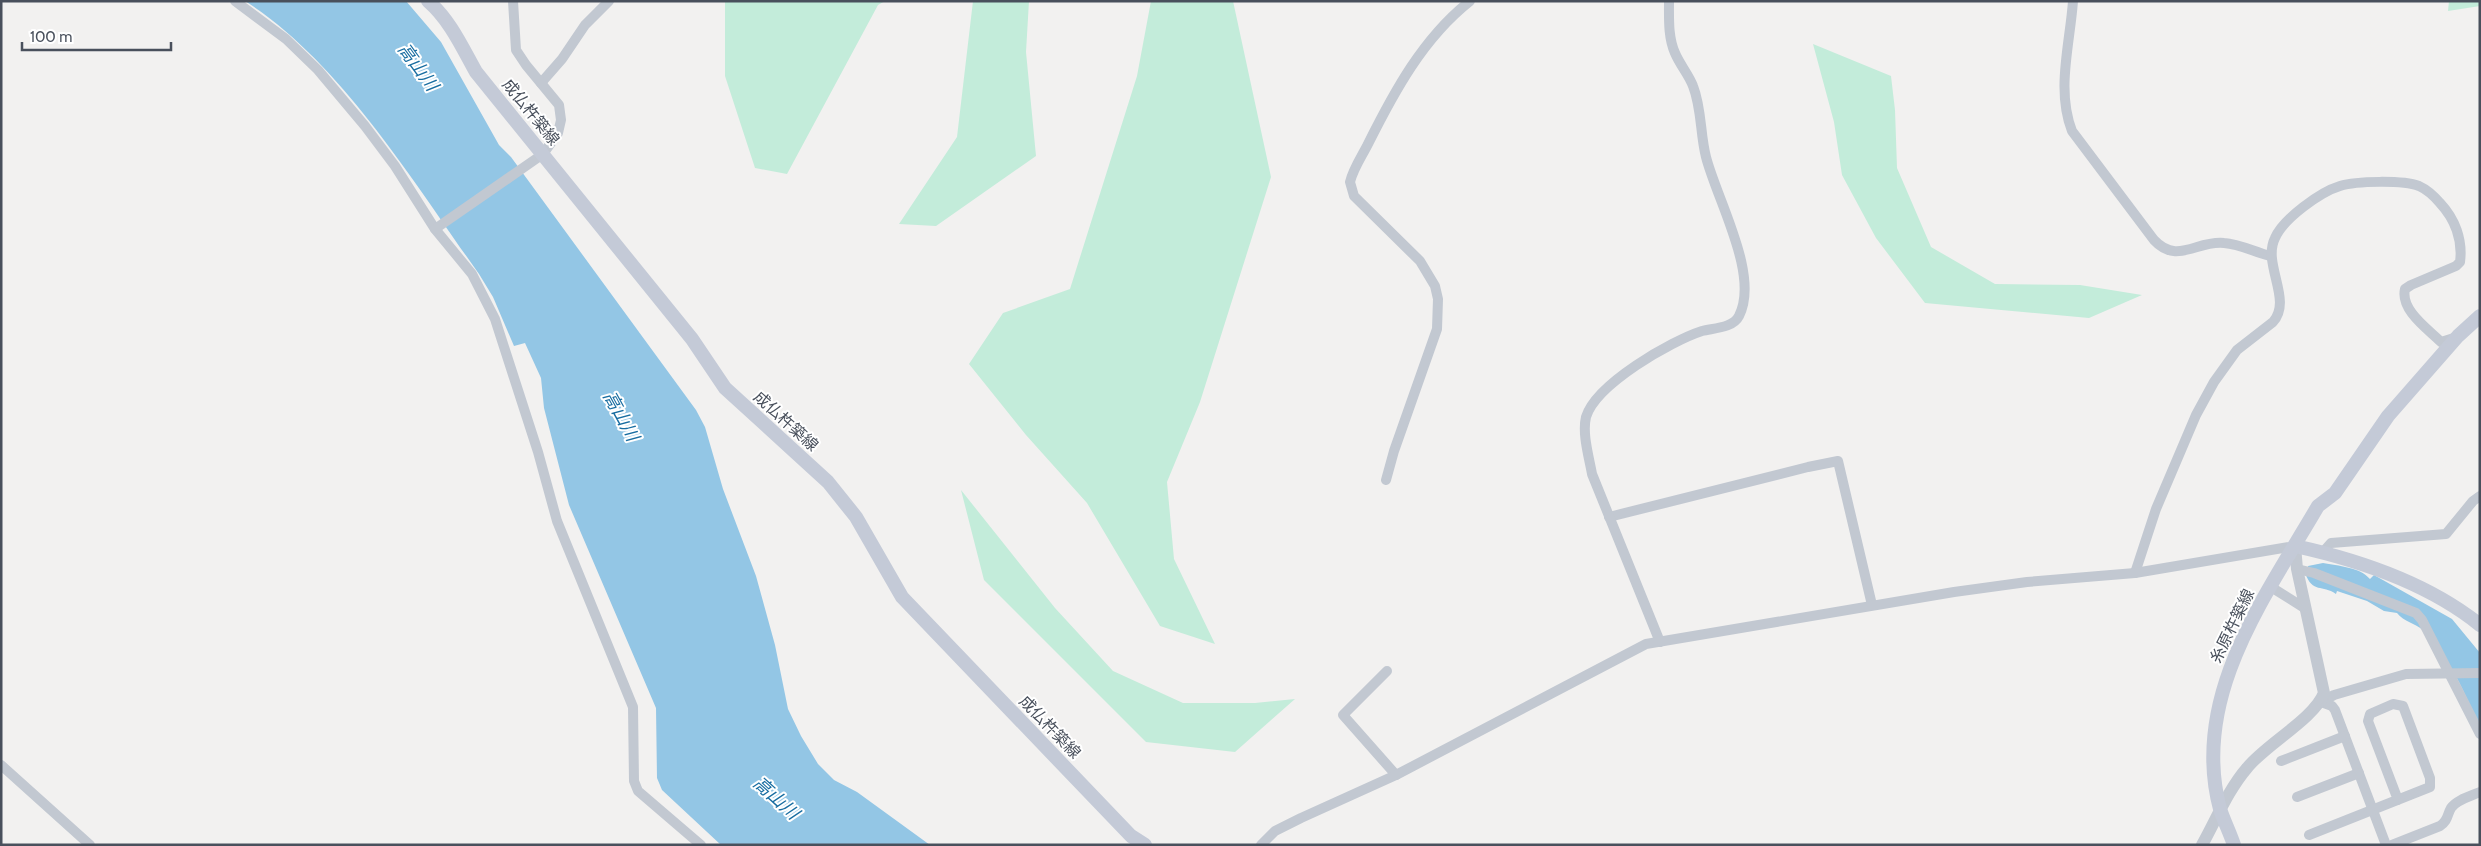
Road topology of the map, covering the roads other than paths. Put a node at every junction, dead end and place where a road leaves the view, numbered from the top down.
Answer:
1 (235, 1) edge
2 (428, 1) edge
3 (513, 1) edge
4 (609, 1) edge
5 (1470, 1) edge
6 (1668, 1) edge
7 (2073, 1) edge
8 (541, 83) junction
9 (543, 154) junction
10 (435, 229) junction
11 (2270, 256) junction
12 (2480, 316) edge
13 (2458, 336) junction
14 (1386, 480) dead end
15 (2480, 496) edge
16 (1609, 517) junction
17 (2295, 546) junction
18 (2323, 552) junction
19 (2298, 569) junction
20 (2135, 573) junction
21 (2271, 587) junction
22 (1872, 606) junction
23 (2306, 609) junction
24 (2480, 624) edge
25 (1660, 642) junction
26 (1387, 671) dead end
27 (2448, 672) junction
28 (2480, 673) edge
29 (2321, 702) junction
30 (2480, 734) edge
31 (2345, 736) junction
32 (2281, 761) dead end
33 (1, 765) edge
34 (2359, 773) junction
35 (1396, 776) junction
36 (2480, 792) edge
37 (2296, 798) dead end
38 (2398, 800) junction
39 (2221, 810) junction
40 (2373, 810) junction
41 (2309, 835) dead end
42 (90, 845) edge
43 (701, 845) edge
44 (1145, 845) edge
45 (1261, 845) edge
46 (2202, 845) edge
47 (2234, 845) edge
48 (2386, 845) edge
49 (2392, 845) edge

1 - 10 street
2 - 9 main road, 成仏杵築線
3 - 8 street
4 - 8 street
5 - 14 street
6 - 16 street
7 - 11 street
8 - 9 street
9 - 10 street
9 - 44 main road, 成仏杵築線
10 - 43 street
11 - 13 street
11 - 20 street
12 - 13 main road, 糸原杵築線
13 - 17 main road, 糸原杵築線
15 - 18 street
16 - 22 street
16 - 25 street
17 - 18 main road
17 - 19 street
17 - 20 street
17 - 21 main road, 糸原杵築線
18 - 24 main road
19 - 23 street
19 - 27 street
20 - 22 street
21 - 23 street
21 - 39 main road, 糸原杵築線
22 - 25 street
23 - 29 street
25 - 35 street
26 - 35 street
27 - 28 street
27 - 29 street
27 - 30 street
29 - 31 street
29 - 39 street
31 - 32 street
31 - 34 street
33 - 42 street
34 - 37 street
34 - 40 street
35 - 45 street
36 - 49 street
38 - 38 street
38 - 40 street
39 - 46 street
39 - 47 main road, 糸原杵築線
40 - 41 street
40 - 48 street

